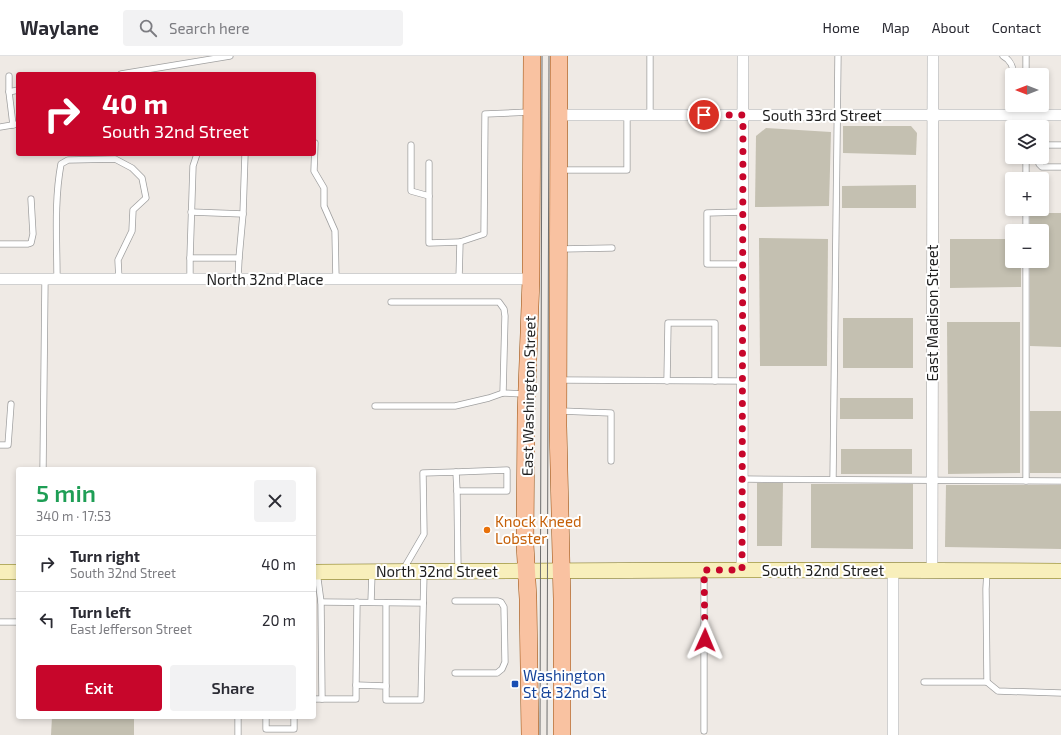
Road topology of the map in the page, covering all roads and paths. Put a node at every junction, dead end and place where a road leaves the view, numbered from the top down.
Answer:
1 (230, 56) edge
2 (532, 56) edge
3 (559, 56) edge
4 (650, 56) edge
5 (743, 56) edge
6 (838, 56) edge
7 (933, 56) edge
8 (1004, 56) edge
9 (1026, 56) edge
10 (1013, 68) edge
11 (1026, 68) edge
12 (133, 72) edge
13 (8, 76) dead end
14 (16, 90) edge
15 (9, 92) junction
16 (1005, 111) edge
17 (532, 112) junction
18 (1034, 112) edge
19 (650, 115) junction
20 (743, 115) junction
21 (838, 115) junction
22 (558, 116) junction
23 (627, 116) junction
24 (933, 116) junction
25 (1061, 116) edge
26 (15, 124) edge
27 (0, 127) edge
28 (1061, 145) edge
29 (411, 146) dead end
30 (1049, 146) edge
31 (196, 156) edge
32 (245, 156) edge
33 (315, 156) edge
34 (429, 163) dead end
35 (1039, 164) edge
36 (1061, 167) edge
37 (558, 170) junction
38 (429, 196) junction
39 (31, 199) dead end
40 (191, 212) junction
41 (743, 212) junction
42 (243, 214) junction
43 (460, 242) junction
44 (0, 244) edge
45 (612, 248) dead end
46 (558, 249) junction
47 (190, 258) junction
48 (239, 258) junction
49 (743, 264) junction
50 (1026, 268) edge
51 (0, 279) edge
52 (190, 279) junction
53 (459, 279) junction
54 (531, 279) junction
55 (45, 280) junction
56 (57, 280) junction
57 (119, 280) junction
58 (238, 280) junction
59 (336, 280) junction
60 (391, 302) dead end
61 (558, 380) junction
62 (667, 380) junction
63 (715, 381) junction
64 (742, 381) junction
65 (504, 393) junction
66 (527, 394) junction
67 (11, 404) dead end
68 (376, 406) dead end
69 (558, 411) junction
70 (0, 445) edge
71 (611, 461) dead end
72 (43, 467) edge
73 (456, 472) junction
74 (742, 479) junction
75 (834, 479) junction
76 (932, 480) junction
77 (1026, 480) junction
78 (1061, 481) edge
79 (457, 491) junction
80 (561, 570) junction
81 (704, 570) junction
82 (742, 570) junction
83 (932, 570) junction
84 (372, 571) junction
85 (402, 571) junction
86 (424, 571) junction
87 (458, 571) junction
88 (526, 571) junction
89 (893, 571) junction
90 (987, 571) junction
91 (1061, 571) edge
92 (0, 572) edge
93 (16, 572) edge
94 (316, 572) edge
95 (455, 601) dead end
96 (321, 602) junction
97 (357, 602) junction
98 (371, 602) junction
99 (386, 603) junction
100 (423, 603) junction
101 (0, 622) edge
102 (16, 622) edge
103 (455, 673) dead end
104 (924, 682) dead end
105 (987, 682) junction
106 (356, 685) junction
107 (386, 686) junction
108 (1061, 693) edge
109 (316, 699) edge
110 (322, 699) junction
111 (238, 719) edge
112 (266, 719) edge
113 (294, 719) edge
114 (704, 731) dead end
115 (238, 735) edge
116 (530, 735) edge
117 (562, 735) edge
118 (893, 735) edge

1 - 12 lane
2 - 17 main road, East Washington Street
3 - 22 main road, East Washington Street
4 - 19 lane
5 - 20 street
6 - 21 lane
7 - 24 street, East Madison Street
8 - 10 lane
9 - 11 lane
13 - 15 lane
14 - 15 lane
15 - 26 lane
16 - 24 street, South 33rd Street
17 - 43 lane
17 - 54 main road, East Washington Street
18 - 25 street, South 33rd Street
19 - 20 street, South 33rd Street
19 - 23 street, South 33rd Street
20 - 21 street, South 33rd Street
20 - 41 street
21 - 24 street, South 33rd Street
21 - 75 lane
22 - 23 street, South 33rd Street
22 - 37 main road, East Washington Street
23 - 37 lane
24 - 76 street, East Madison Street
26 - 27 lane
28 - 30 lane
29 - 38 lane
31 - 40 lane
32 - 42 lane
33 - 59 lane
34 - 38 lane
35 - 36 lane
37 - 46 main road, East Washington Street
38 - 43 lane
39 - 44 lane
40 - 42 lane
40 - 47 lane
41 - 49 street
41 - 49 lane
42 - 48 lane
43 - 53 lane
45 - 46 lane
46 - 61 main road, East Washington Street
47 - 48 lane
47 - 52 lane
48 - 58 lane
49 - 64 street
50 - 77 lane
51 - 55 street, North 32nd Place
52 - 57 street, North 32nd Place
52 - 58 street, North 32nd Place
53 - 54 street, North 32nd Place
53 - 59 street, North 32nd Place
54 - 66 main road, East Washington Street
55 - 56 street, North 32nd Place
55 - 72 lane
56 - 57 street, North 32nd Place
56 - 57 lane
58 - 59 street, North 32nd Place
60 - 65 lane
61 - 62 lane
61 - 69 main road, East Washington Street
62 - 63 lane
62 - 63 lane
63 - 64 lane
64 - 74 street
65 - 66 lane
65 - 68 lane
66 - 88 main road, East Washington Street
67 - 70 lane
69 - 71 lane
69 - 80 main road, East Washington Street
73 - 79 lane
73 - 79 lane
73 - 85 lane
74 - 75 lane
74 - 82 street
75 - 76 lane
76 - 77 lane
76 - 83 street, East Madison Street
77 - 78 lane
79 - 87 lane
80 - 81 main road, South 32nd Street
80 - 88 main road, North 32nd Street
80 - 117 main road, East Washington Street
81 - 82 main road, South 32nd Street
81 - 114 lane
82 - 89 main road, South 32nd Street
83 - 89 main road, South 32nd Street
83 - 90 main road, South 32nd Street
84 - 85 main road, North 32nd Street
84 - 94 main road, North 32nd Street
84 - 98 lane
85 - 86 main road, North 32nd Street
86 - 87 main road, North 32nd Street
86 - 100 lane
87 - 88 main road, North 32nd Street
88 - 116 main road, East Washington Street
89 - 118 street
90 - 91 main road, South 32nd Street
90 - 105 lane
92 - 93 main road
94 - 96 lane
95 - 103 lane
96 - 97 lane
96 - 110 lane
97 - 98 lane
97 - 106 lane
98 - 99 lane
99 - 100 lane
99 - 107 lane
100 - 107 lane
101 - 102 lane
104 - 105 lane
105 - 108 lane
106 - 107 lane
106 - 110 lane
109 - 110 lane
111 - 115 lane
112 - 113 lane

